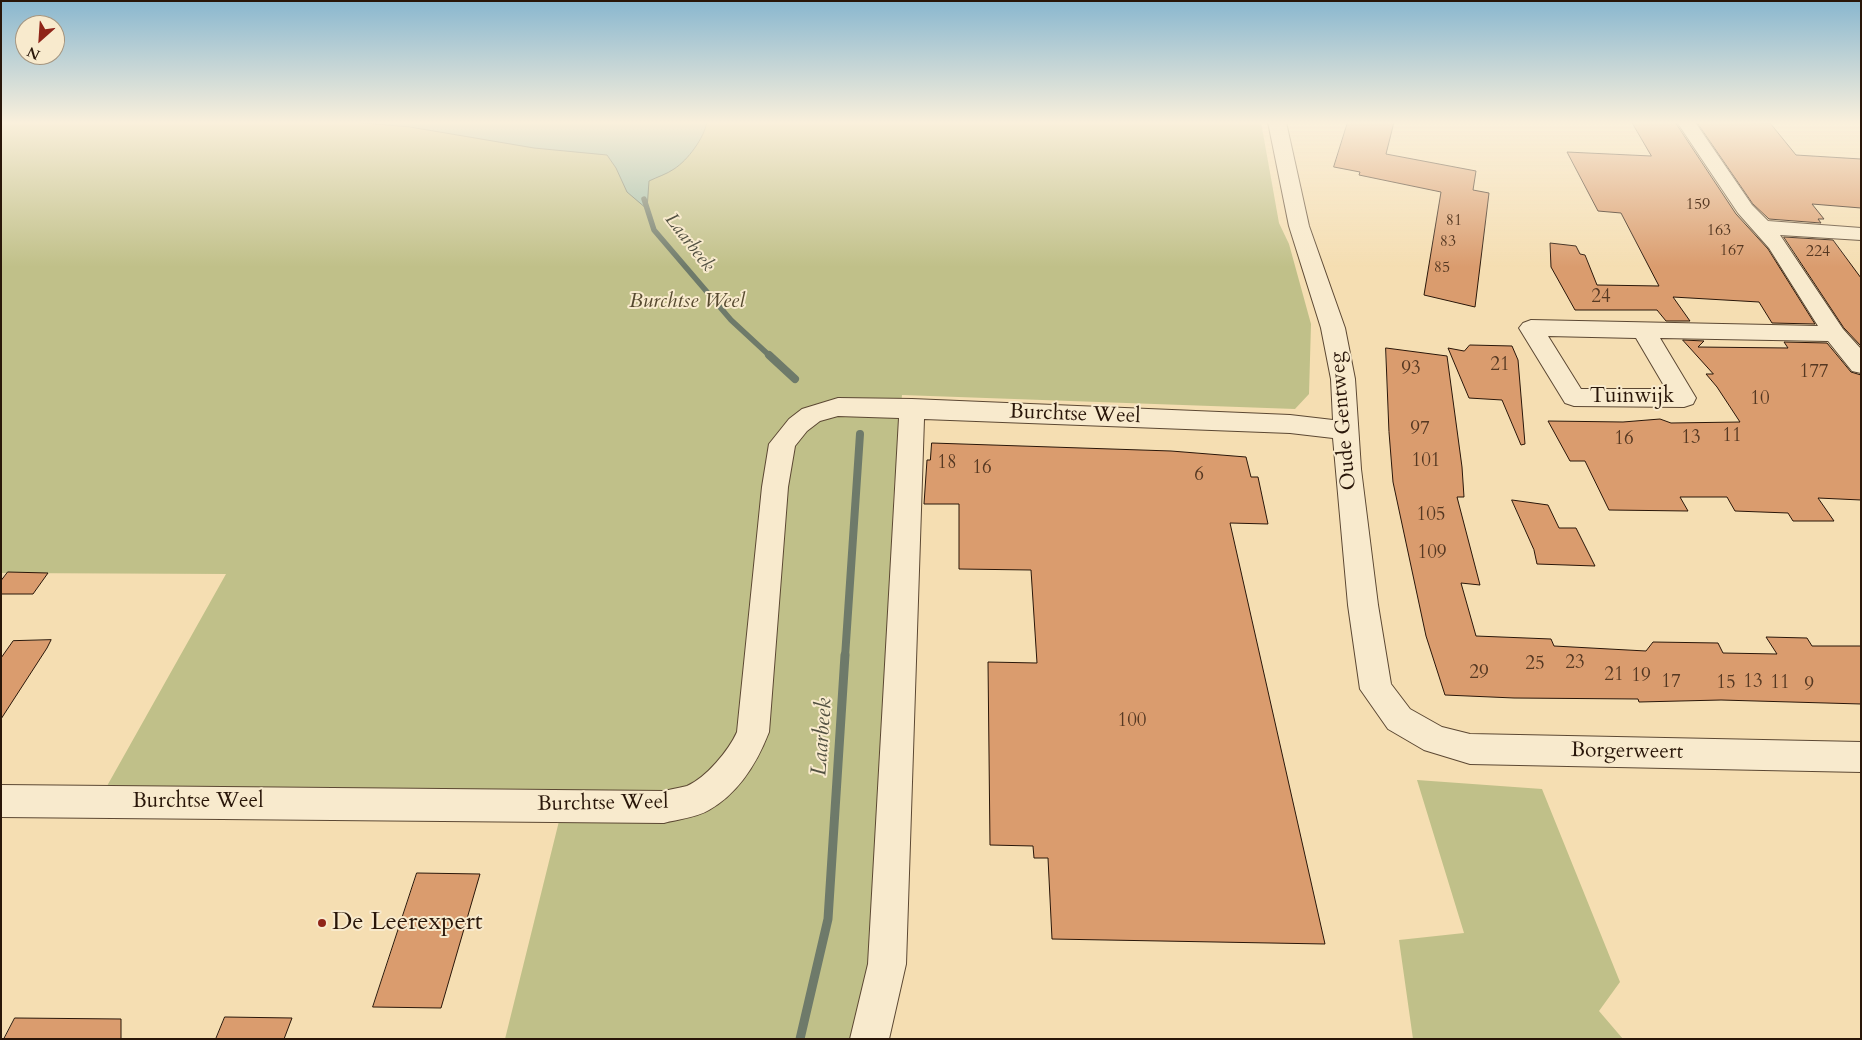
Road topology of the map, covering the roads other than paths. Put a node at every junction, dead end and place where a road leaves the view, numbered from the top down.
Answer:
1 (1287, 171) edge
2 (1719, 171) edge
3 (1761, 227) junction
4 (1861, 234) edge
5 (1643, 330) junction
6 (1835, 334) junction
7 (1861, 365) edge
8 (912, 408) junction
9 (1346, 430) junction
10 (1399, 719) joint
11 (1861, 757) edge
12 (1, 801) edge
13 (869, 1039) edge

1 - 9 street, Oude Gentweg
2 - 3 street
3 - 4 street
3 - 6 street
5 - 5 street, Tuinwijk
5 - 6 street, Tuinwijk
6 - 7 street
8 - 9 street, Burchtse Weel
8 - 12 street, Burchtse Weel
8 - 13 street
9 - 10 street, Oude Gentweg
10 - 11 street, Borgerweert

